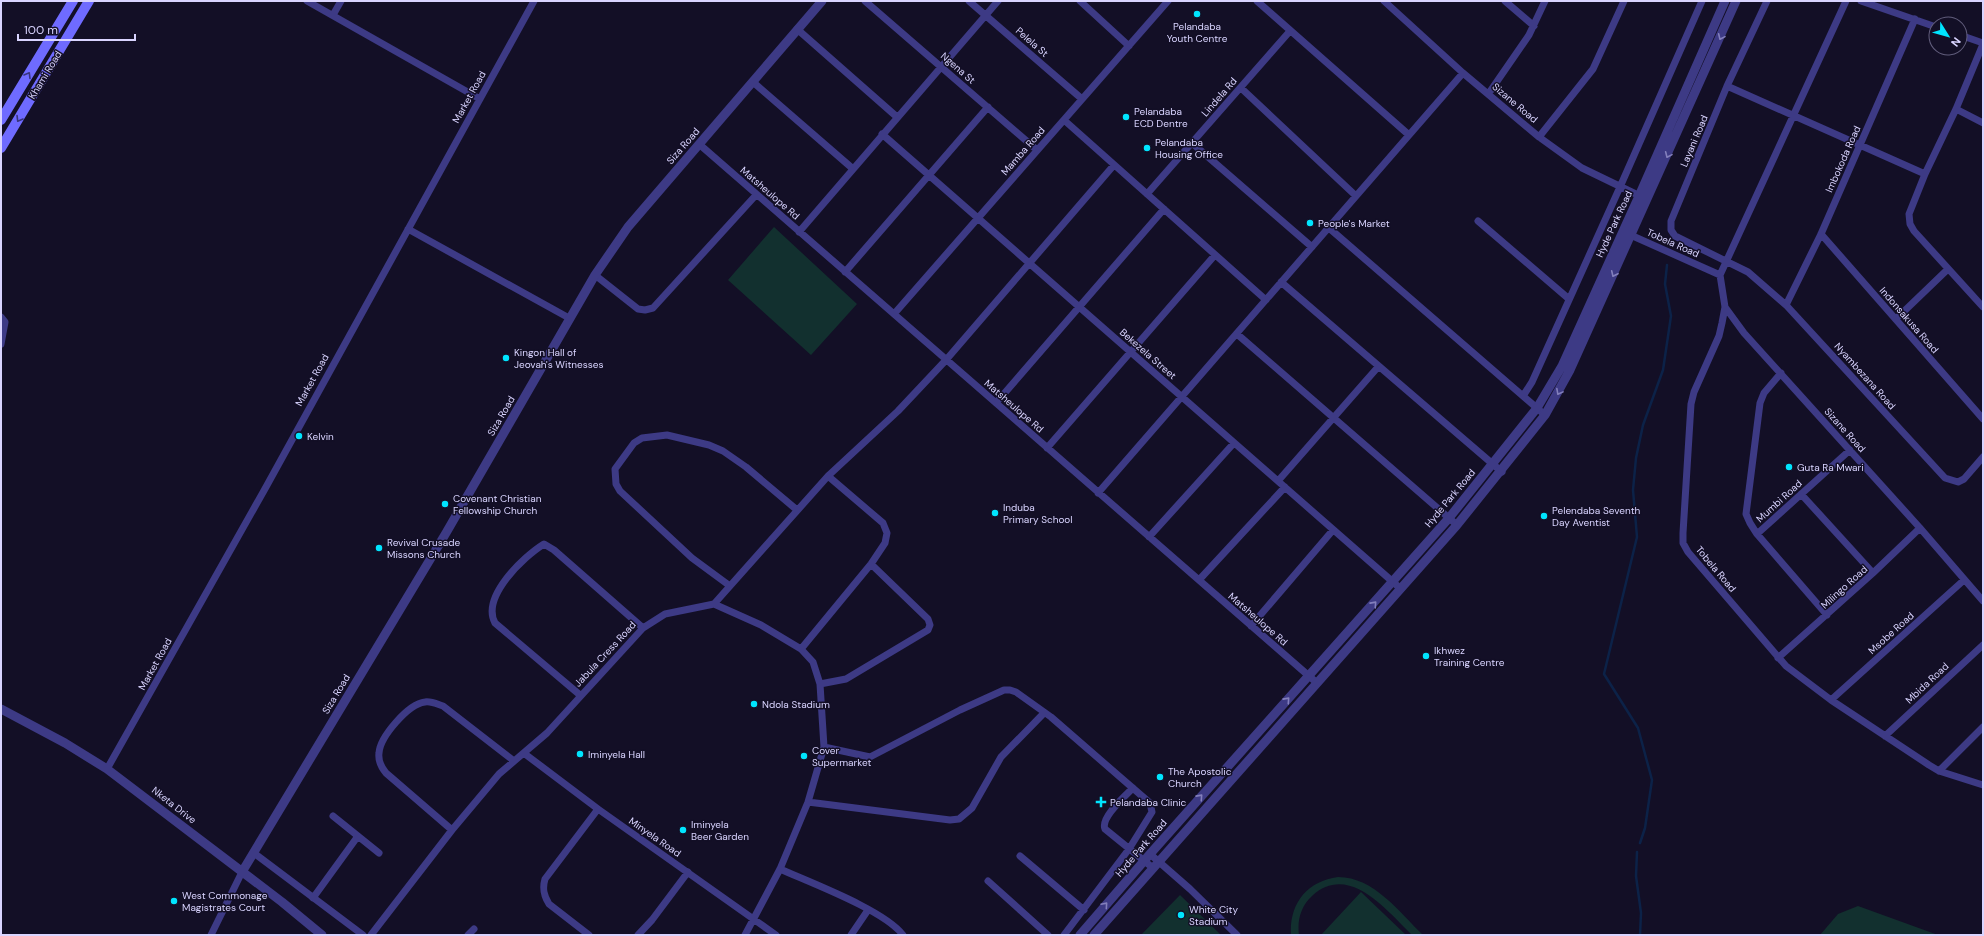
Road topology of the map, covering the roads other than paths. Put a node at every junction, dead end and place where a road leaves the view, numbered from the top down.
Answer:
1 (73, 1) edge
2 (89, 1) edge
3 (308, 1) edge
4 (341, 1) edge
5 (534, 1) edge
6 (822, 1) edge
7 (866, 1) edge
8 (969, 1) edge
9 (998, 1) edge
10 (1080, 1) edge
11 (1168, 1) edge
12 (1257, 1) edge
13 (1384, 1) edge
14 (1505, 1) edge
15 (1545, 1) edge
16 (1624, 1) edge
17 (1702, 1) edge
18 (1725, 1) edge
19 (1736, 1) edge
20 (1767, 1) edge
21 (1846, 1) edge
22 (1861, 1) edge
23 (333, 15) junction
24 (986, 16) junction
25 (1915, 19) junction
26 (1928, 24) edge
27 (1534, 26) junction
28 (797, 29) junction
29 (1290, 31) junction
30 (1968, 38) edge
31 (1983, 44) edge
32 (1128, 46) junction
33 (941, 66) junction
34 (1463, 73) junction
35 (753, 82) junction
36 (1727, 86) junction
37 (1240, 88) junction
38 (1488, 93) junction
39 (480, 99) junction
40 (1082, 99) junction
41 (988, 107) junction
42 (1956, 109) junction
43 (897, 116) junction
44 (1794, 116) junction
45 (1, 120) edge
46 (1064, 120) junction
47 (1983, 122) edge
48 (882, 134) junction
49 (1409, 135) junction
50 (1539, 137) junction
51 (1192, 143) junction
52 (699, 144) junction
53 (1860, 145) junction
54 (1, 148) edge
55 (1037, 150) junction
56 (1114, 164) junction
57 (852, 168) junction
58 (928, 174) junction
59 (1925, 174) junction
60 (1620, 187) junction
61 (1147, 194) junction
62 (756, 195) junction
63 (1356, 196) junction
64 (1644, 198) junction
65 (1164, 209) junction
66 (978, 219) junction
67 (1478, 221) dead end
68 (1329, 228) junction
69 (408, 229) junction
70 (1622, 231) junction
71 (799, 232) junction
72 (1821, 234) junction
73 (1632, 236) junction
74 (1312, 247) junction
75 (1215, 255) junction
76 (1727, 261) junction
77 (1029, 263) junction
78 (1948, 269) junction
79 (845, 272) junction
80 (595, 275) junction
81 (1720, 275) junction
82 (1281, 282) junction
83 (1569, 299) junction
84 (1266, 300) junction
85 (1786, 304) junction
86 (1079, 307) junction
87 (1725, 307) junction
88 (1983, 307) edge
89 (894, 314) junction
90 (1, 317) edge
91 (569, 318) junction
92 (1896, 319) junction
93 (1237, 334) junction
94 (1, 344) edge
95 (1130, 352) junction
96 (946, 360) junction
97 (1378, 367) junction
98 (1781, 373) junction
99 (1522, 396) junction
100 (1181, 397) junction
101 (996, 403) junction
102 (1537, 408) junction
103 (1545, 415) junction
104 (1334, 418) junction
105 (1983, 419) edge
106 (1234, 443) junction
107 (1047, 448) junction
108 (1850, 450) junction
109 (1983, 458) edge
110 (1493, 464) junction
111 (1502, 472) junction
112 (828, 476) junction
113 (1278, 481) junction
114 (1285, 488) junction
115 (1098, 492) junction
116 (1801, 494) junction
117 (797, 510) junction
118 (1449, 518) junction
119 (1457, 525) junction
120 (1920, 528) junction
121 (1333, 530) junction
122 (1757, 534) junction
123 (1149, 537) junction
124 (871, 564) junction
125 (1873, 574) junction
126 (1199, 580) junction
127 (1964, 580) junction
128 (1393, 582) junction
129 (730, 586) junction
130 (1401, 589) junction
131 (1983, 601) edge
132 (714, 604) junction
133 (1827, 615) junction
134 (1251, 626) junction
135 (643, 628) junction
136 (1983, 645) edge
137 (801, 649) junction
138 (1778, 658) junction
139 (1309, 676) junction
140 (1317, 683) junction
141 (820, 684) junction
142 (580, 695) junction
143 (1831, 700) junction
144 (1, 708) edge
145 (1044, 712) junction
146 (1983, 727) edge
147 (1885, 736) junction
148 (824, 746) junction
149 (525, 754) junction
150 (514, 761) junction
151 (107, 769) junction
152 (1939, 771) junction
153 (1983, 785) edge
154 (1133, 788) junction
155 (808, 802) junction
156 (598, 809) junction
157 (332, 816) dead end
158 (452, 830) junction
159 (358, 836) junction
160 (1129, 849) junction
161 (254, 853) junction
162 (379, 853) dead end
163 (1020, 856) dead end
164 (1147, 857) junction
165 (1156, 865) junction
166 (780, 869) junction
167 (242, 872) junction
168 (688, 872) junction
169 (988, 881) dead end
170 (312, 898) junction
171 (868, 910) junction
172 (1084, 910) junction
173 (754, 920) junction
174 (474, 928) dead end
175 (211, 935) edge
176 (322, 935) edge
177 (363, 935) edge
178 (371, 935) edge
179 (468, 935) edge
180 (589, 935) edge
181 (638, 935) edge
182 (745, 935) edge
183 (776, 935) edge
184 (851, 935) edge
185 (903, 935) edge
186 (1048, 935) edge
187 (1064, 935) edge
188 (1080, 935) edge
189 (1094, 935) edge
190 (1237, 935) edge

45 -> 1 main road, Khami Road
2 -> 54 main road, Khami Road
3 - 23 street
4 - 23 street
5 - 39 street, Market Road
6 - 28 street, Siza Road
7 - 33 street, Ngena St
8 - 24 street, Pelela St
9 - 24 street
10 - 32 street
11 - 32 street, Mamba Road
12 - 29 street
13 - 34 street, Sizane Road
14 - 27 street
15 - 27 street
16 - 50 street
17 - 60 street
18 - 64 street, Hyde Park Road
19 -> 64 street, Hyde Park Road
20 - 36 street, Layani Road
21 - 44 street
22 - 25 street
23 - 39 street
24 - 33 street
24 - 40 street, Pelela St
25 - 26 street
25 - 53 street, Imbokoda Road
27 - 38 street
28 - 35 street, Siza Road
28 - 43 street
29 - 37 street, Lindela Rd
29 - 49 street
30 - 31 street
31 - 42 street
32 - 40 street, Mamba Road
33 - 41 street, Ngena St
33 - 43 street
34 - 38 street, Sizane Road
34 - 49 street
35 - 52 street, Siza Road
35 - 57 street
36 - 44 street
36 - 76 street, Layani Road
37 - 51 street, Lindela Rd
37 - 63 street
38 - 50 street, Sizane Road
39 - 69 street, Market Road
40 - 46 street, Mamba Road
41 - 55 street, Ngena St
41 - 58 street
42 - 47 street
42 - 59 street
43 - 48 street
44 - 53 street
44 - 76 street
46 - 55 street, Mamba Road
46 - 56 street
48 - 57 street
48 - 58 street, Bekezela Street
49 - 63 street
50 - 60 street, Sizane Road
51 - 61 street, Lindela Rd
51 - 74 street
52 - 62 street, Matsheulope Rd
52 - 80 street, Siza Road
53 - 59 street
53 - 72 street, Imbokoda Road
55 - 66 street, Mamba Road
56 - 61 street
56 - 77 street
57 - 71 street
58 - 66 street, Bekezela Street
58 - 79 street
59 - 78 street
60 - 64 street, Sizane Road
60 - 83 street
61 - 65 street
62 - 71 street, Matsheulope Rd
62 - 80 street
63 - 68 street
64 - 70 street, Hyde Park Road
64 - 73 street, Hyde Park Road
65 - 75 street
65 - 86 street
66 - 77 street, Bekezela Street
66 - 89 street, Mamba Road
67 - 83 street
68 - 74 street
68 - 99 street
69 - 91 street
69 - 151 street, Market Road
70 - 73 street, Tobela Road
70 - 102 street, Hyde Park Road
71 - 79 street, Matsheulope Rd
72 - 85 street, Imbokoda Road
72 - 92 street, Indonsakusa Road
73 - 81 street, Tobela Road
73 -> 103 street, Hyde Park Road
74 - 82 street
75 - 84 street
75 - 95 street
76 - 81 street
76 - 85 street, Nyambezana Road
77 - 86 street, Bekezela Street
77 - 96 street
78 - 88 street
78 - 92 street
79 - 89 street, Matsheulope Rd
80 - 91 street, Siza Road
81 - 87 street, Tobela Road
82 - 84 street
82 - 97 street
83 - 99 street
84 - 93 street
85 - 109 street, Nyambezana Road
86 - 95 street, Bekezela Street
86 - 101 street
87 - 98 street, Sizane Road
87 - 138 street, Tobela Road
89 - 96 street, Matsheulope Rd
90 - 94 street
91 - 161 street, Siza Road
92 - 105 street, Indonsakusa Road
93 - 100 street
93 - 104 street
95 - 100 street, Bekezela Street
95 - 107 street
96 - 101 street, Matsheulope Rd
96 - 112 street
97 - 104 street
97 - 110 street
98 - 108 street, Sizane Road
98 - 122 street
99 - 102 street
100 - 106 street, Bekezela Street
100 - 115 street
101 - 107 street, Matsheulope Rd
102 - 103 street
102 - 110 street, Hyde Park Road
103 - 111 street, Hyde Park Road
104 - 113 street
104 - 118 street
106 - 113 street, Bekezela Street
106 - 123 street
107 - 115 street, Matsheulope Rd
108 - 116 street, Mumbi Road
108 - 120 street, Sizane Road
110 - 111 street
110 - 118 street, Hyde Park Road
111 - 119 street, Hyde Park Road
112 - 117 street
112 - 124 street
113 - 114 street, Bekezela Street
114 - 121 street, Bekezela Street
114 - 126 street
115 - 123 street, Matsheulope Rd
116 - 122 street, Mumbi Road
116 - 125 street
117 - 129 street
117 - 129 street
118 - 119 street
118 - 128 street, Hyde Park Road
119 - 130 street, Hyde Park Road
120 - 125 street, Milingo Road
120 - 127 street, Sizane Road
121 - 128 street, Bekezela Street
121 - 134 street
122 - 133 street
123 - 126 street, Matsheulope Rd
124 - 137 street
124 - 141 street
125 - 133 street, Milingo Road
126 - 134 street, Matsheulope Rd
127 - 131 street, Sizane Road
127 - 143 street, Msobe Road
128 - 130 street, Bekezela Street
139 -> 128 street, Hyde Park Road
129 - 132 street
130 - 140 street, Hyde Park Road
132 - 135 street, Jabula Cress Road
132 - 137 street
133 - 138 street, Milingo Road
134 - 139 street, Matsheulope Rd
135 - 142 street, Jabula Cress Road
135 - 142 street
136 - 147 street, Mbida Road
137 - 141 street
138 - 143 street, Tobela Road
139 - 140 street, Matsheulope Rd
164 -> 139 street, Hyde Park Road
140 - 165 street, Hyde Park Road
141 - 148 street
142 - 149 street, Jabula Cress Road
143 - 147 street, Tobela Road
144 - 151 street, Nketa Drive
145 - 148 street
145 - 154 street
145 - 155 street
146 - 152 street
147 - 152 street, Tobela Road
148 - 155 street
149 - 150 street, Jabula Cress Road
149 - 156 street, Minyela Road
150 - 158 street, Jabula Cress Road
150 - 158 street
151 - 167 street, Nketa Drive
152 - 153 street, Tobela Road
154 - 160 street
154 - 160 street
155 - 166 street
156 - 168 street, Minyela Road
156 - 180 street
157 - 159 street
158 - 178 street, Jabula Cress Road
159 - 162 street
159 - 170 street
160 - 164 street
160 - 172 street
161 - 167 street, Siza Road
161 - 170 street
163 - 172 street
164 - 165 street
188 -> 164 street, Hyde Park Road
165 - 189 street, Hyde Park Road
165 - 190 street
166 - 171 street
166 - 173 street
167 - 175 street
167 - 176 street, Nketa Drive
168 - 173 street, Minyela Road
168 - 181 street
169 - 186 street
170 - 177 street
171 - 184 street
171 - 185 street
172 - 187 street
173 - 182 street
173 - 183 street, Minyela Road
174 - 179 street

